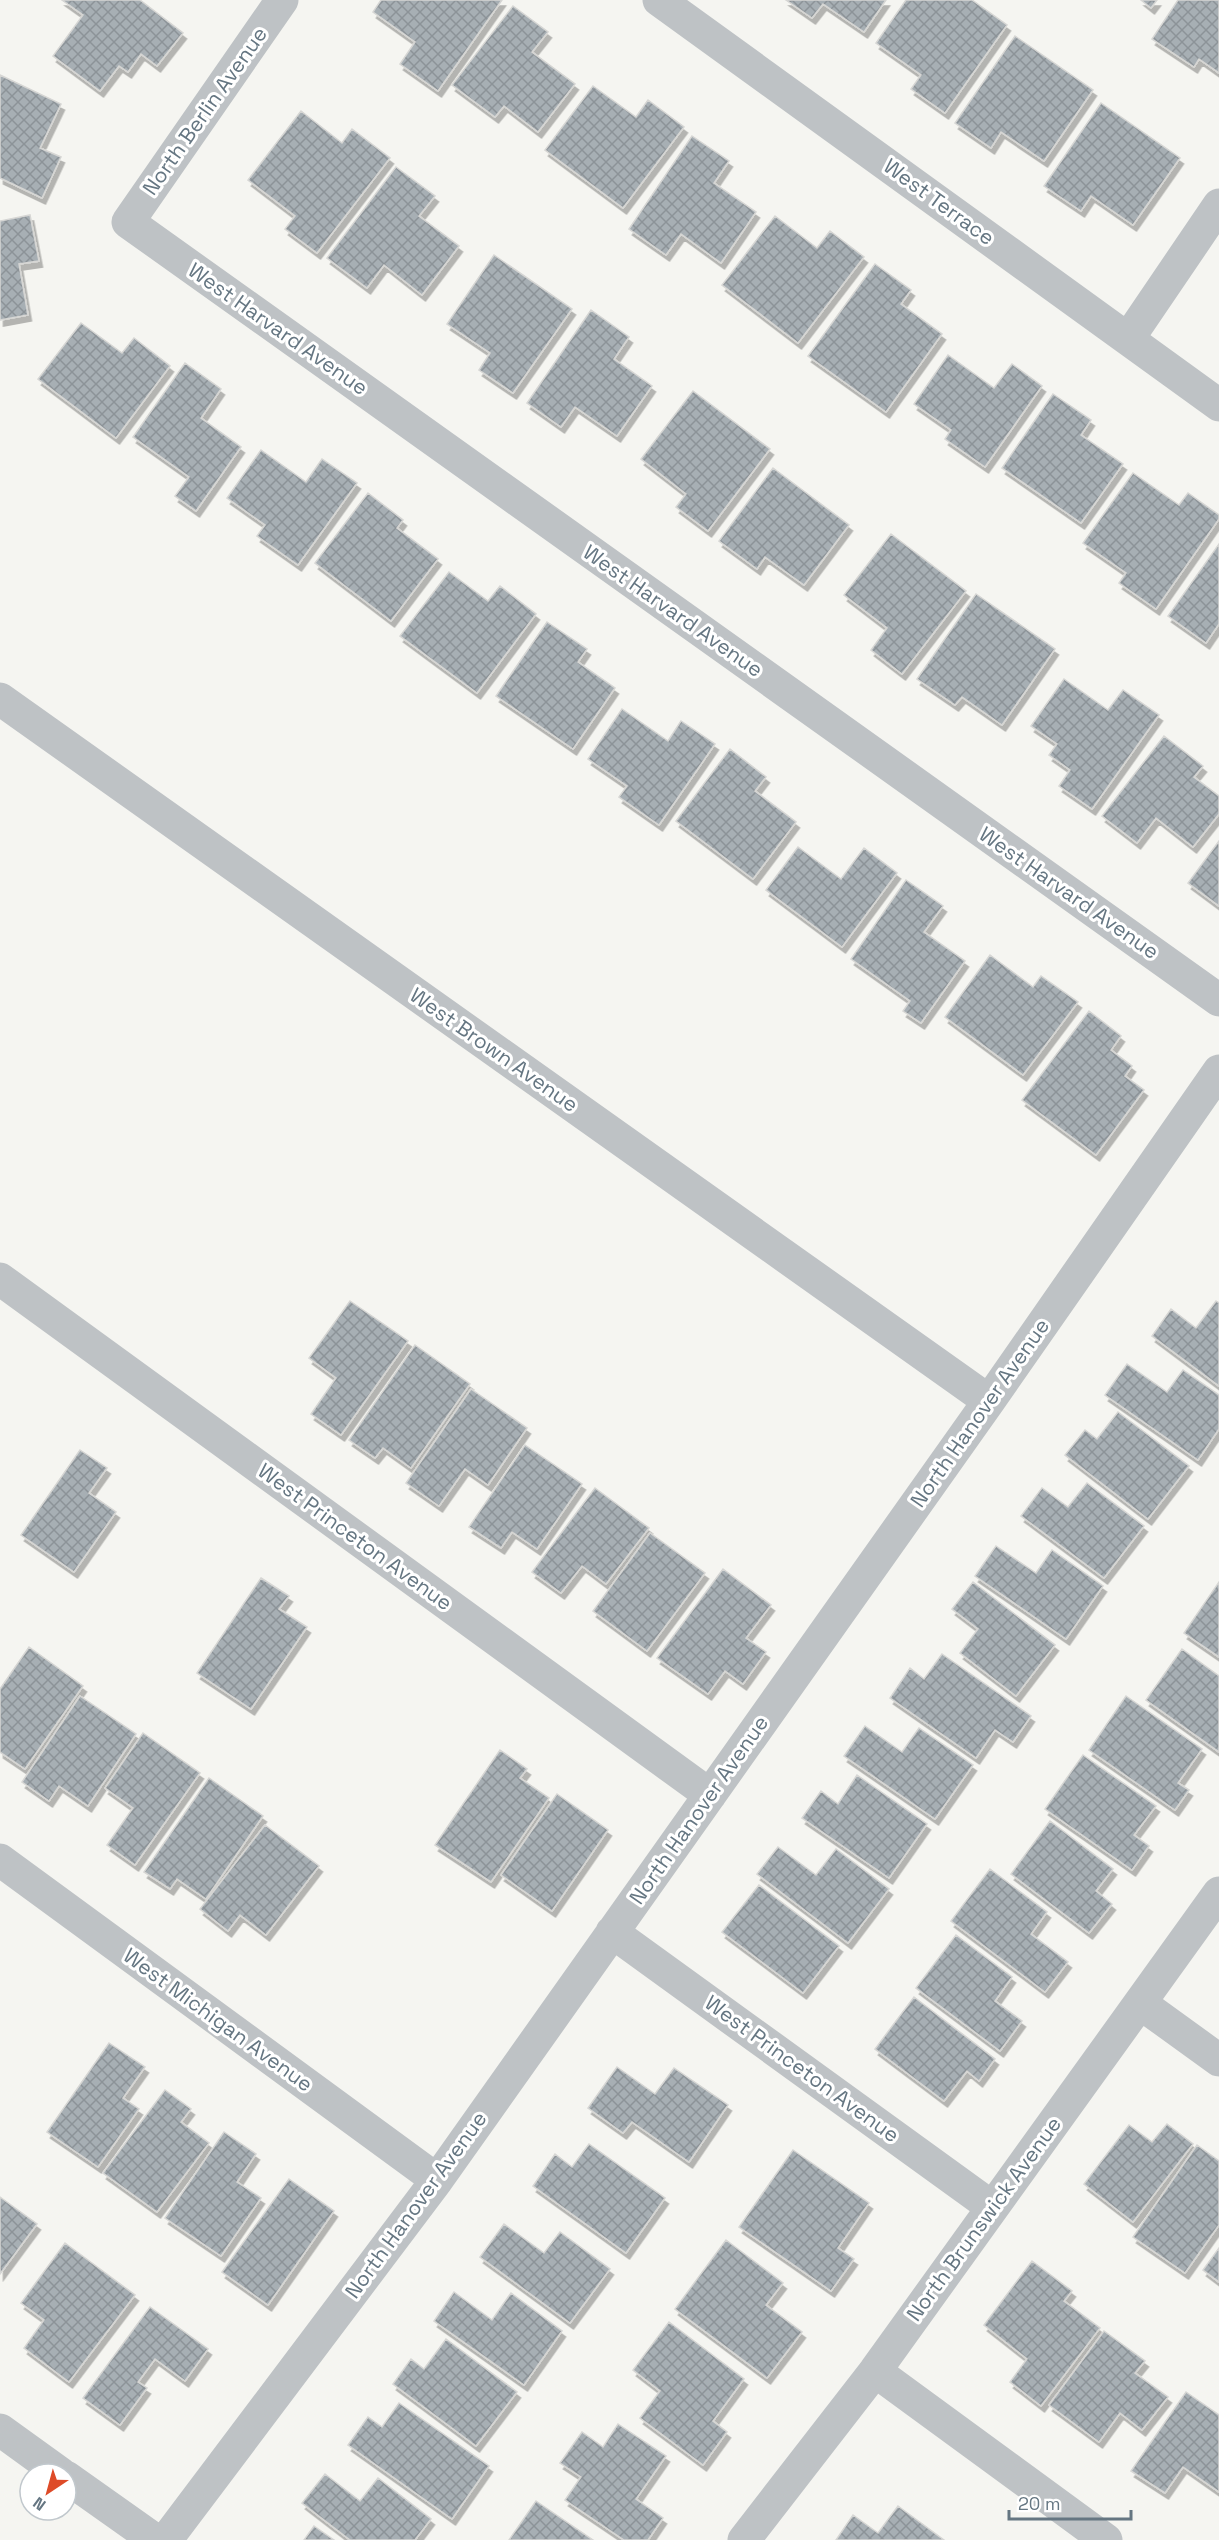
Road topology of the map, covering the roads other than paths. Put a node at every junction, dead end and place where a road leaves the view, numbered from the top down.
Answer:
1 (282, 0) edge
2 (659, 0) edge
3 (1219, 205) edge
4 (128, 222) joint
5 (1128, 339) junction
6 (1219, 405) edge
7 (0, 699) edge
8 (1219, 1000) edge
9 (1219, 1071) edge
10 (0, 1279) edge
11 (989, 1401) junction
12 (710, 1794) junction
13 (0, 1860) edge
14 (1219, 1893) edge
15 (612, 1932) junction
16 (1140, 2003) junction
17 (1219, 2060) edge
18 (437, 2180) junction
19 (992, 2207) junction
20 (875, 2371) junction
21 (0, 2430) edge
22 (45, 2462) edge
23 (78, 2485) edge
24 (155, 2540) edge
25 (166, 2540) edge
26 (744, 2540) edge
27 (1106, 2540) edge

1 - 4 street, North Berlin Avenue
2 - 5 street, West Terrace
3 - 5 street
4 - 8 street, West Harvard Avenue
5 - 6 street, West Terrace
7 - 11 street, West Brown Avenue
9 - 11 street, North Hanover Avenue
10 - 12 street, West Princeton Avenue
11 - 12 street, North Hanover Avenue
12 - 15 street, North Hanover Avenue
13 - 18 street, West Michigan Avenue
14 - 16 street, North Brunswick Avenue
15 - 18 street, North Hanover Avenue
15 - 19 street, West Princeton Avenue
16 - 17 street
16 - 19 street, North Brunswick Avenue
18 - 25 street, North Hanover Avenue
19 - 20 street, North Brunswick Avenue
20 - 26 street, North Brunswick Avenue
20 - 27 street
21 - 22 street
23 - 24 street

